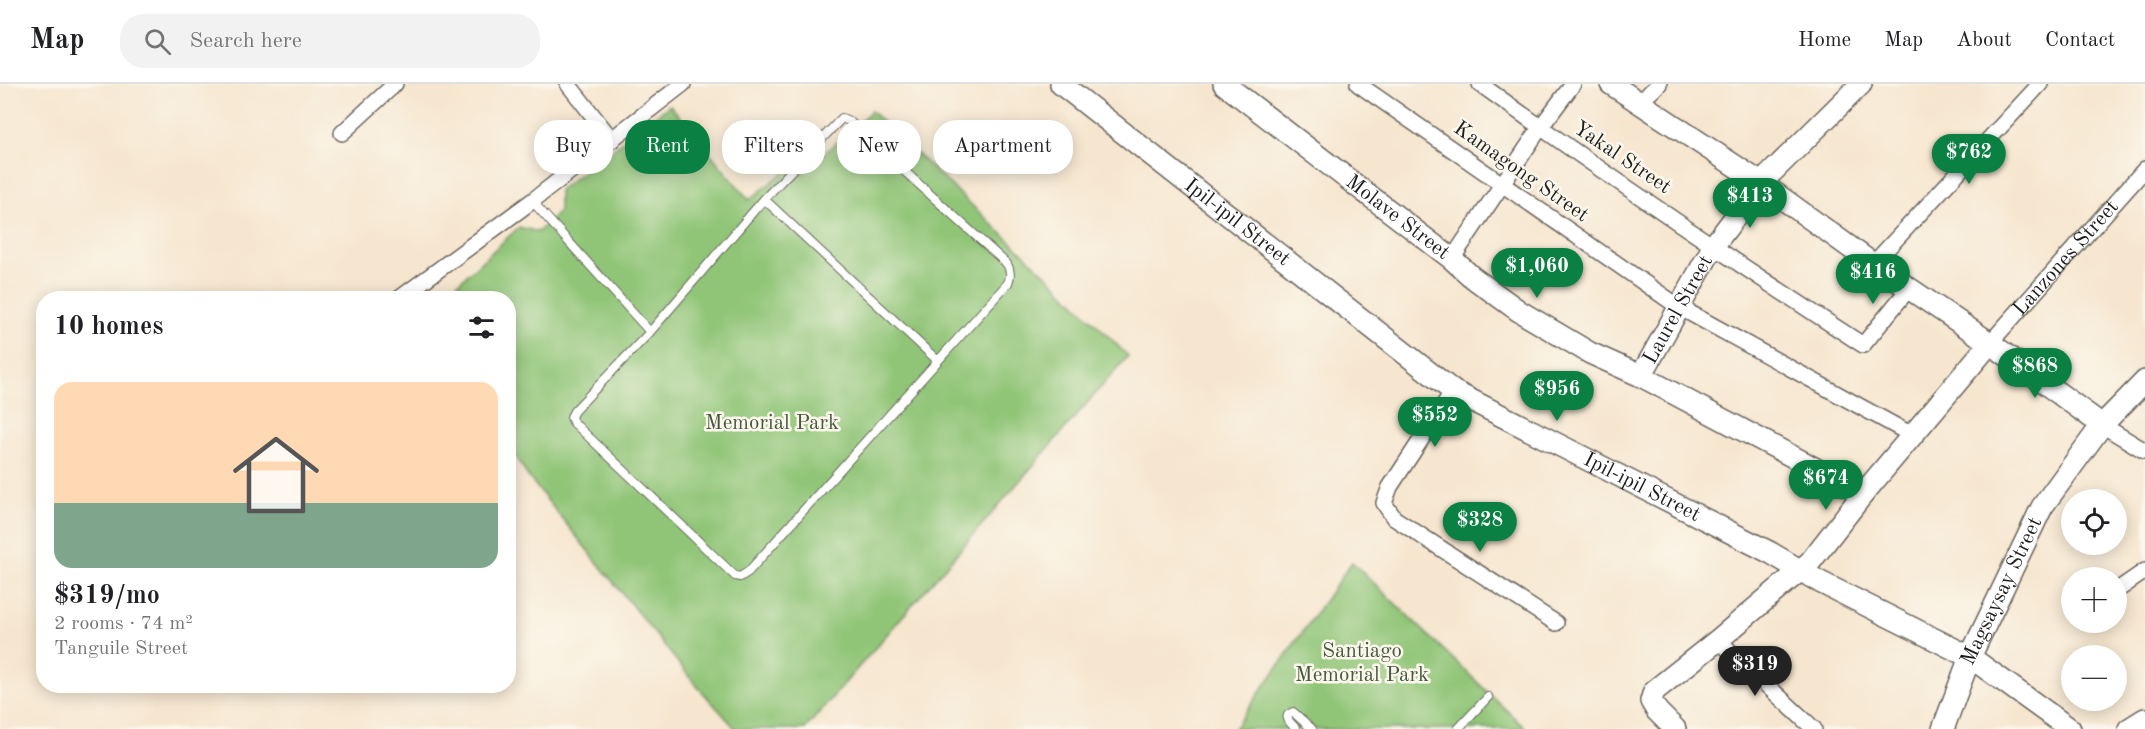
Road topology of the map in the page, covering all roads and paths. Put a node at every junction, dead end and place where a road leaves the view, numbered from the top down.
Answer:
1 (395, 84) edge
2 (568, 84) edge
3 (683, 84) edge
4 (1061, 84) edge
5 (1224, 84) edge
6 (1358, 84) edge
7 (1480, 84) edge
8 (1574, 84) edge
9 (1611, 84) edge
10 (1659, 84) edge
11 (1861, 84) edge
12 (2040, 84) edge
13 (1638, 104) junction
14 (596, 120) edge
15 (1540, 128) junction
16 (342, 133) dead end
17 (613, 139) edge
18 (2145, 170) edge
19 (567, 174) edge
20 (1761, 183) junction
21 (1503, 186) junction
22 (764, 199) junction
23 (532, 201) junction
24 (1714, 245) junction
25 (1452, 259) junction
26 (1873, 264) junction
27 (1910, 287) junction
28 (410, 291) edge
29 (1678, 307) junction
30 (650, 332) junction
31 (1990, 343) junction
32 (938, 360) junction
33 (1641, 376) junction
34 (2145, 381) edge
35 (1453, 391) junction
36 (2102, 425) junction
37 (1912, 435) junction
38 (2145, 451) edge
39 (1863, 494) junction
40 (1802, 570) junction
41 (2145, 571) edge
42 (2127, 583) edge
43 (1556, 623) dead end
44 (1718, 640) junction
45 (1970, 657) junction
46 (1488, 697) dead end
47 (2145, 719) edge
48 (1462, 728) edge
49 (1296, 729) edge
50 (1312, 729) edge
51 (1675, 729) edge
52 (1814, 729) edge
53 (1943, 729) edge
54 (2070, 729) edge
55 (2129, 729) edge

1 - 16 street
2 - 14 street
3 - 17 street
4 - 35 street, Ipil-ipil Street
5 - 25 street, Molave Street
6 - 21 street, Kamagong Street
7 - 15 street, Yakal Street
8 - 15 street
9 - 13 street
10 - 13 street
11 - 20 street, Laurel Street
12 - 26 street
13 - 20 street
15 - 21 street
15 - 24 street, Yakal Street
18 - 31 street, Lanzones Street
19 - 23 street
20 - 24 street, Laurel Street
20 - 26 street
21 - 25 street
21 - 29 street, Kamagong Street
22 - 30 lane
22 - 32 lane
22 - 32 lane
23 - 28 street
23 - 30 lane
24 - 27 street, Yakal Street
24 - 29 street, Laurel Street
25 - 33 street, Molave Street
26 - 27 street
27 - 31 street
29 - 33 street, Laurel Street
29 - 37 street, Kamagong Street
30 - 32 lane
31 - 36 street
31 - 37 street, Lanzones Street
33 - 39 street, Molave Street
34 - 36 street, Magsaysay Street
35 - 40 street, Ipil-ipil Street
35 - 43 street
36 - 38 street
36 - 45 street, Magsaysay Street
37 - 39 street, Lanzones Street
39 - 40 street, Lanzones Street
40 - 44 street, Lanzones Street
40 - 45 street, Ipil-ipil Street
41 - 42 street
44 - 51 street, Lanzones Street
44 - 52 street
45 - 53 street, Magsaysay Street
45 - 54 street, Ipil-ipil Street
46 - 48 lane
47 - 55 street
49 - 50 lane

